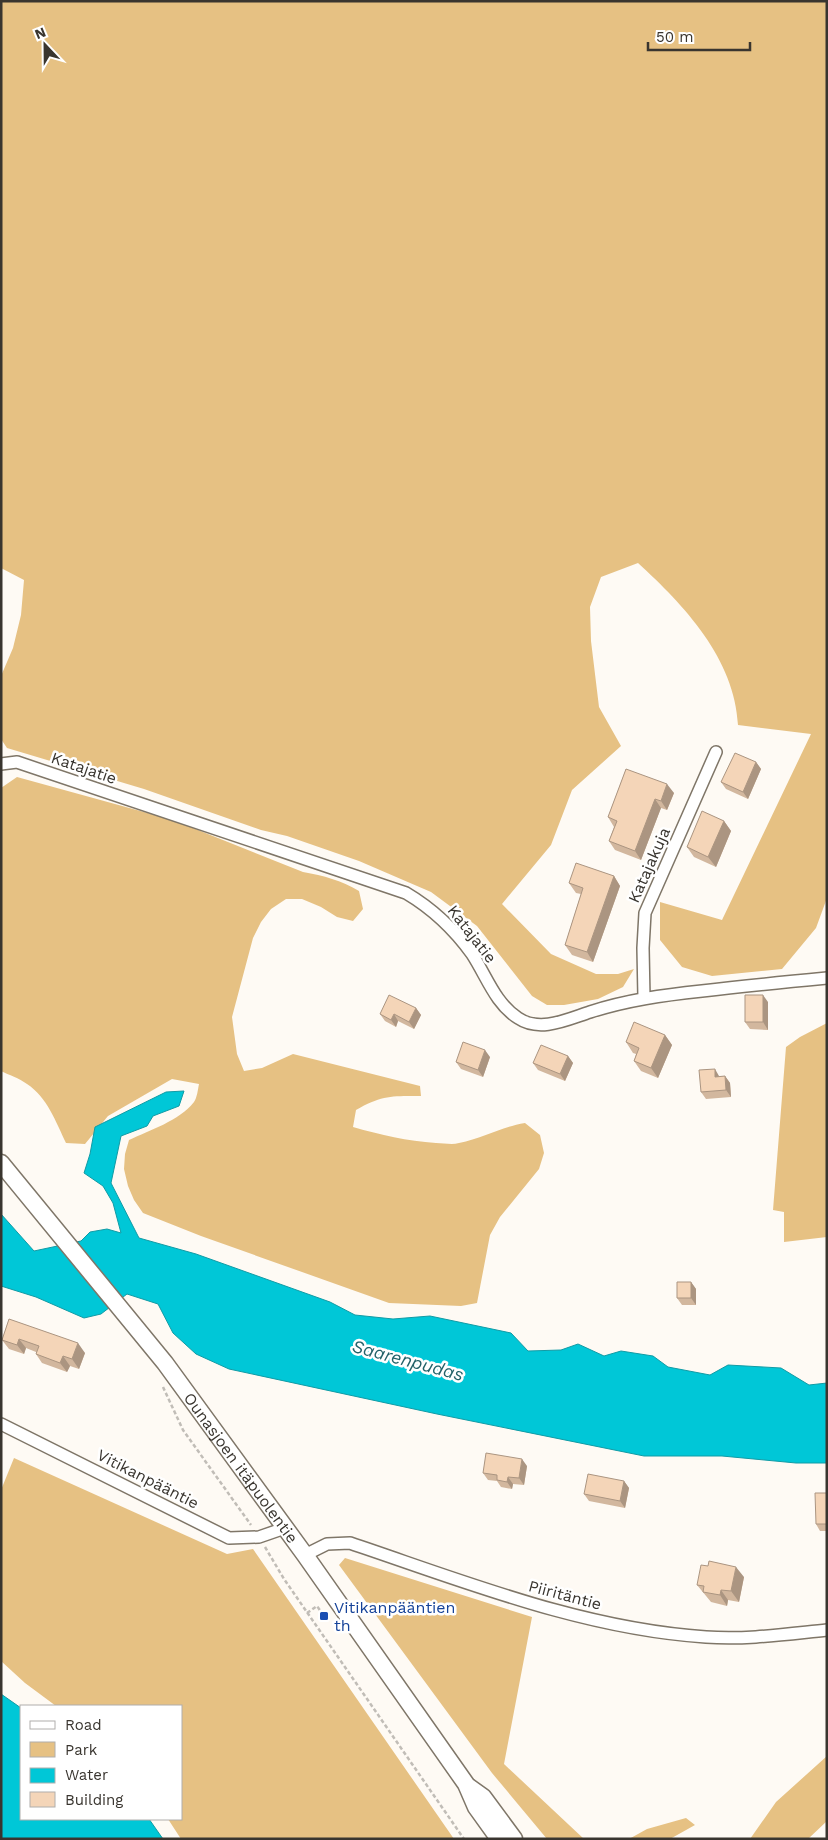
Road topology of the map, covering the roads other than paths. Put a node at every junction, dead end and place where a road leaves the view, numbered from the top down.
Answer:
1 (716, 752) dead end
2 (1, 764) edge
3 (827, 978) edge
4 (644, 998) junction
5 (1, 1163) edge
6 (1, 1424) edge
7 (285, 1528) junction
8 (305, 1555) junction
9 (827, 1630) edge
10 (466, 1784) junction
11 (499, 1839) edge
12 (514, 1839) edge

1 - 4 street, Katajakuja
2 - 4 street, Katajatie
3 - 4 street, Katajatie
5 - 7 main road, Ounasjoen itäpuolentie
6 - 7 street, Vitikanpääntie
7 - 8 main road, Ounasjoen itäpuolentie
8 - 9 street, Piiritäntie
8 - 10 main road, Ounasjoen itäpuolentie
10 - 11 main road, Ounasjoen itäpuolentie
10 - 12 main road, Ounasjoen itäpuolentie

